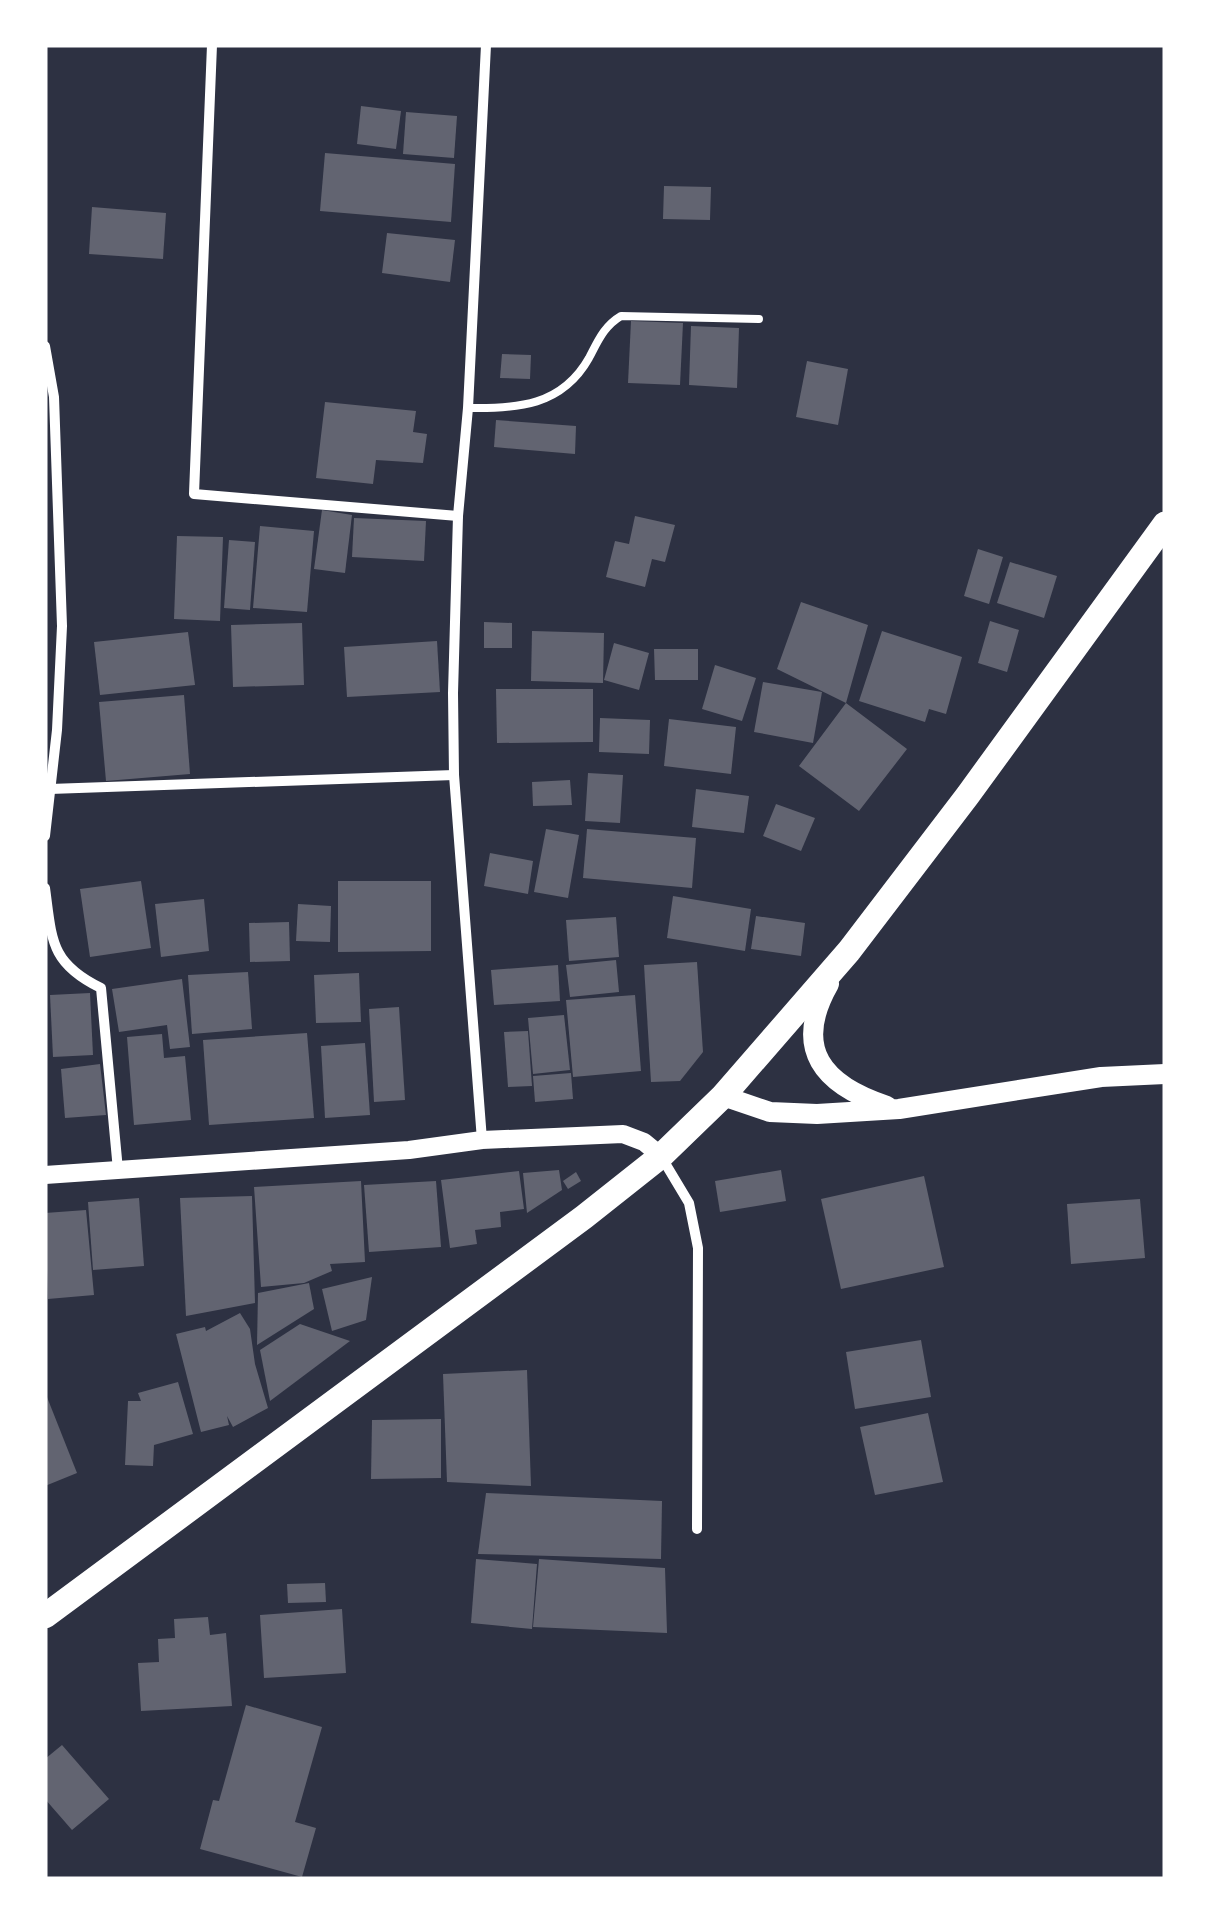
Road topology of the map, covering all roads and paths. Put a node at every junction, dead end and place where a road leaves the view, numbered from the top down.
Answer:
1 (212, 45) edge
2 (486, 45) edge
3 (759, 319) dead end
4 (45, 346) edge
5 (468, 408) junction
6 (458, 516) junction
7 (1165, 524) edge
8 (454, 775) junction
9 (50, 789) junction
10 (45, 836) edge
11 (45, 888) edge
12 (849, 951) junction
13 (1165, 1074) edge
14 (723, 1096) junction
15 (899, 1109) junction
16 (482, 1140) junction
17 (661, 1156) junction
18 (118, 1170) junction
19 (45, 1175) edge
20 (697, 1529) dead end
21 (45, 1616) edge

1 - 6 street
2 - 5 street
3 - 5 lane
4 - 9 street
5 - 6 street
6 - 8 street
7 - 12 main road
8 - 9 street
8 - 16 street
9 - 10 street
11 - 18 street
12 - 14 main road
12 - 15 main road
13 - 15 main road
14 - 15 main road
14 - 17 main road
16 - 17 street
16 - 18 street
17 - 20 street
17 - 21 main road
18 - 19 street

